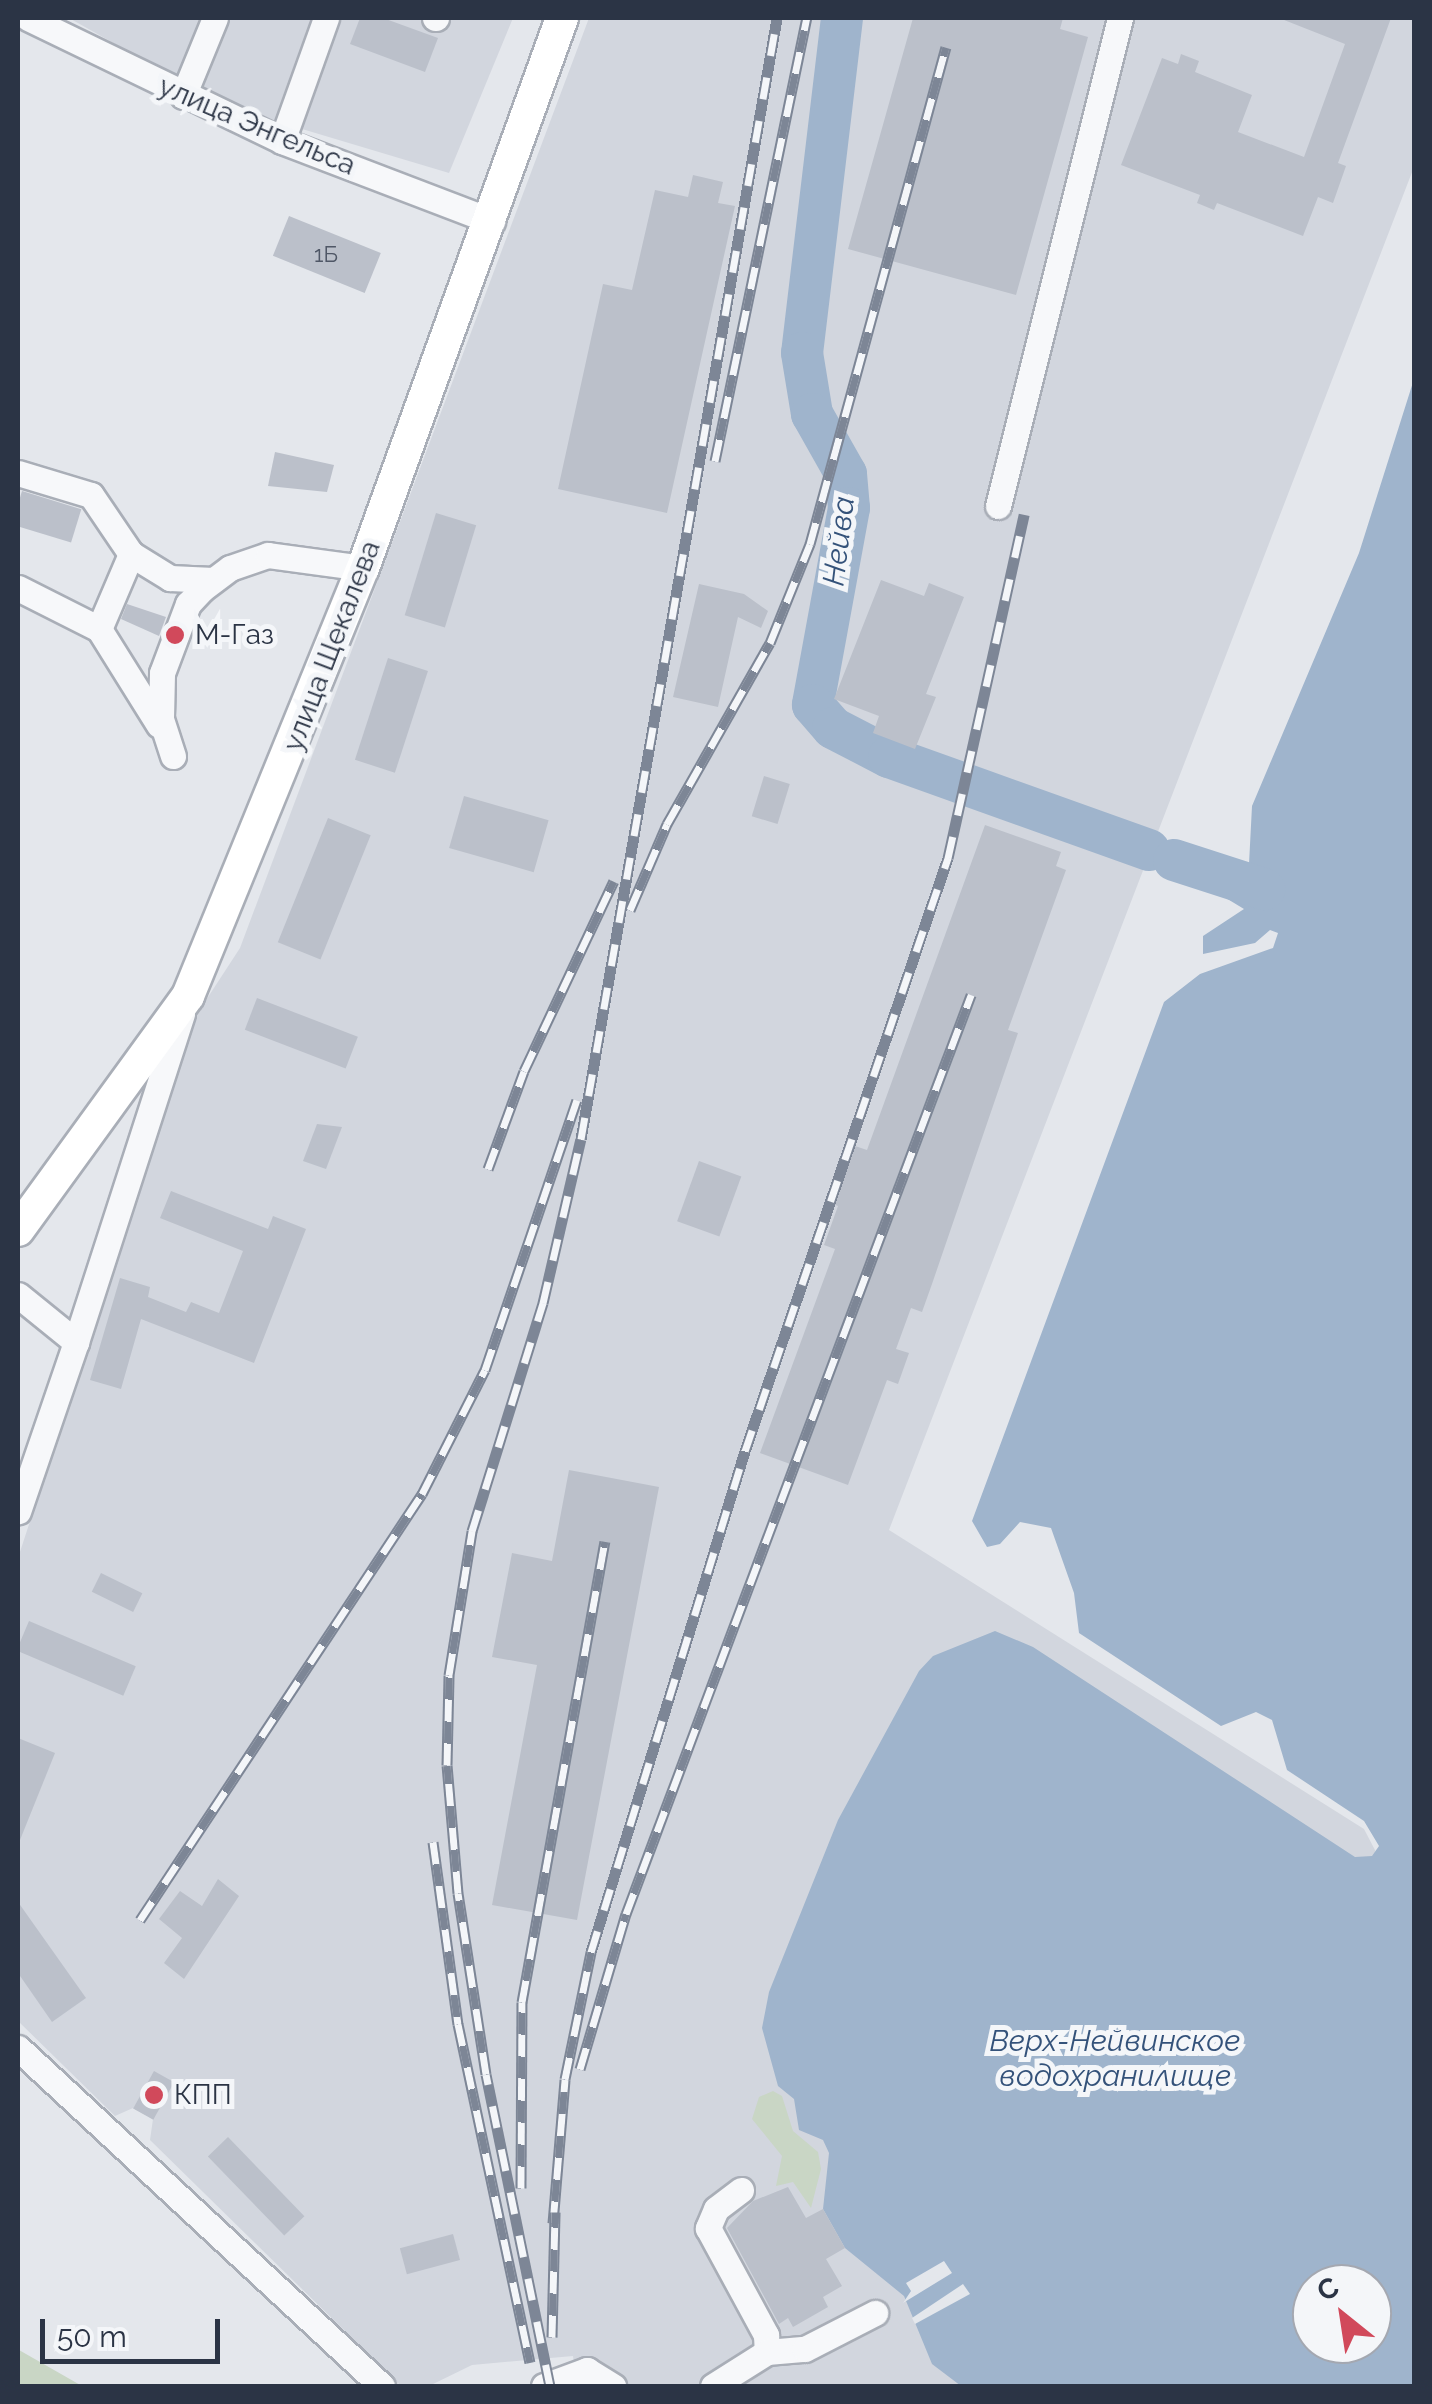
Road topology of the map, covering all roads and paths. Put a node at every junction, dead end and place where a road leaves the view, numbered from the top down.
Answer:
1 (28, 18) edge
2 (215, 18) edge
3 (326, 18) edge
4 (562, 18) edge
5 (1120, 18) edge
6 (183, 96) junction
7 (282, 141) junction
8 (492, 221) junction
9 (18, 473) edge
10 (998, 506) dead end
11 (131, 554) junction
12 (363, 568) junction
13 (213, 580) junction
14 (18, 588) edge
15 (100, 629) junction
16 (188, 996) junction
17 (18, 1230) edge
18 (18, 1295) edge
19 (76, 1342) junction
20 (18, 1511) edge
21 (18, 2048) edge
22 (741, 2190) dead end
23 (875, 2313) dead end
24 (767, 2352) junction
25 (382, 2386) edge
26 (544, 2386) edge
27 (613, 2386) edge
28 (713, 2386) edge

1 - 6 street, улица Энгельса
2 - 6 street
3 - 7 street
4 - 8 main road, улица Щекалева
5 - 10 street
6 - 7 street, улица Энгельса
7 - 8 street, улица Энгельса
8 - 12 main road, улица Щекалева
9 - 11 street
11 - 13 street
11 - 15 street
12 - 13 street
12 - 16 main road, улица Щекалева
13 - 15 street
14 - 15 street
16 - 17 main road, улица Щекалева
16 - 19 street
18 - 19 street
19 - 20 street
21 - 25 street
22 - 24 street
23 - 24 street
24 - 28 street
26 - 27 street

